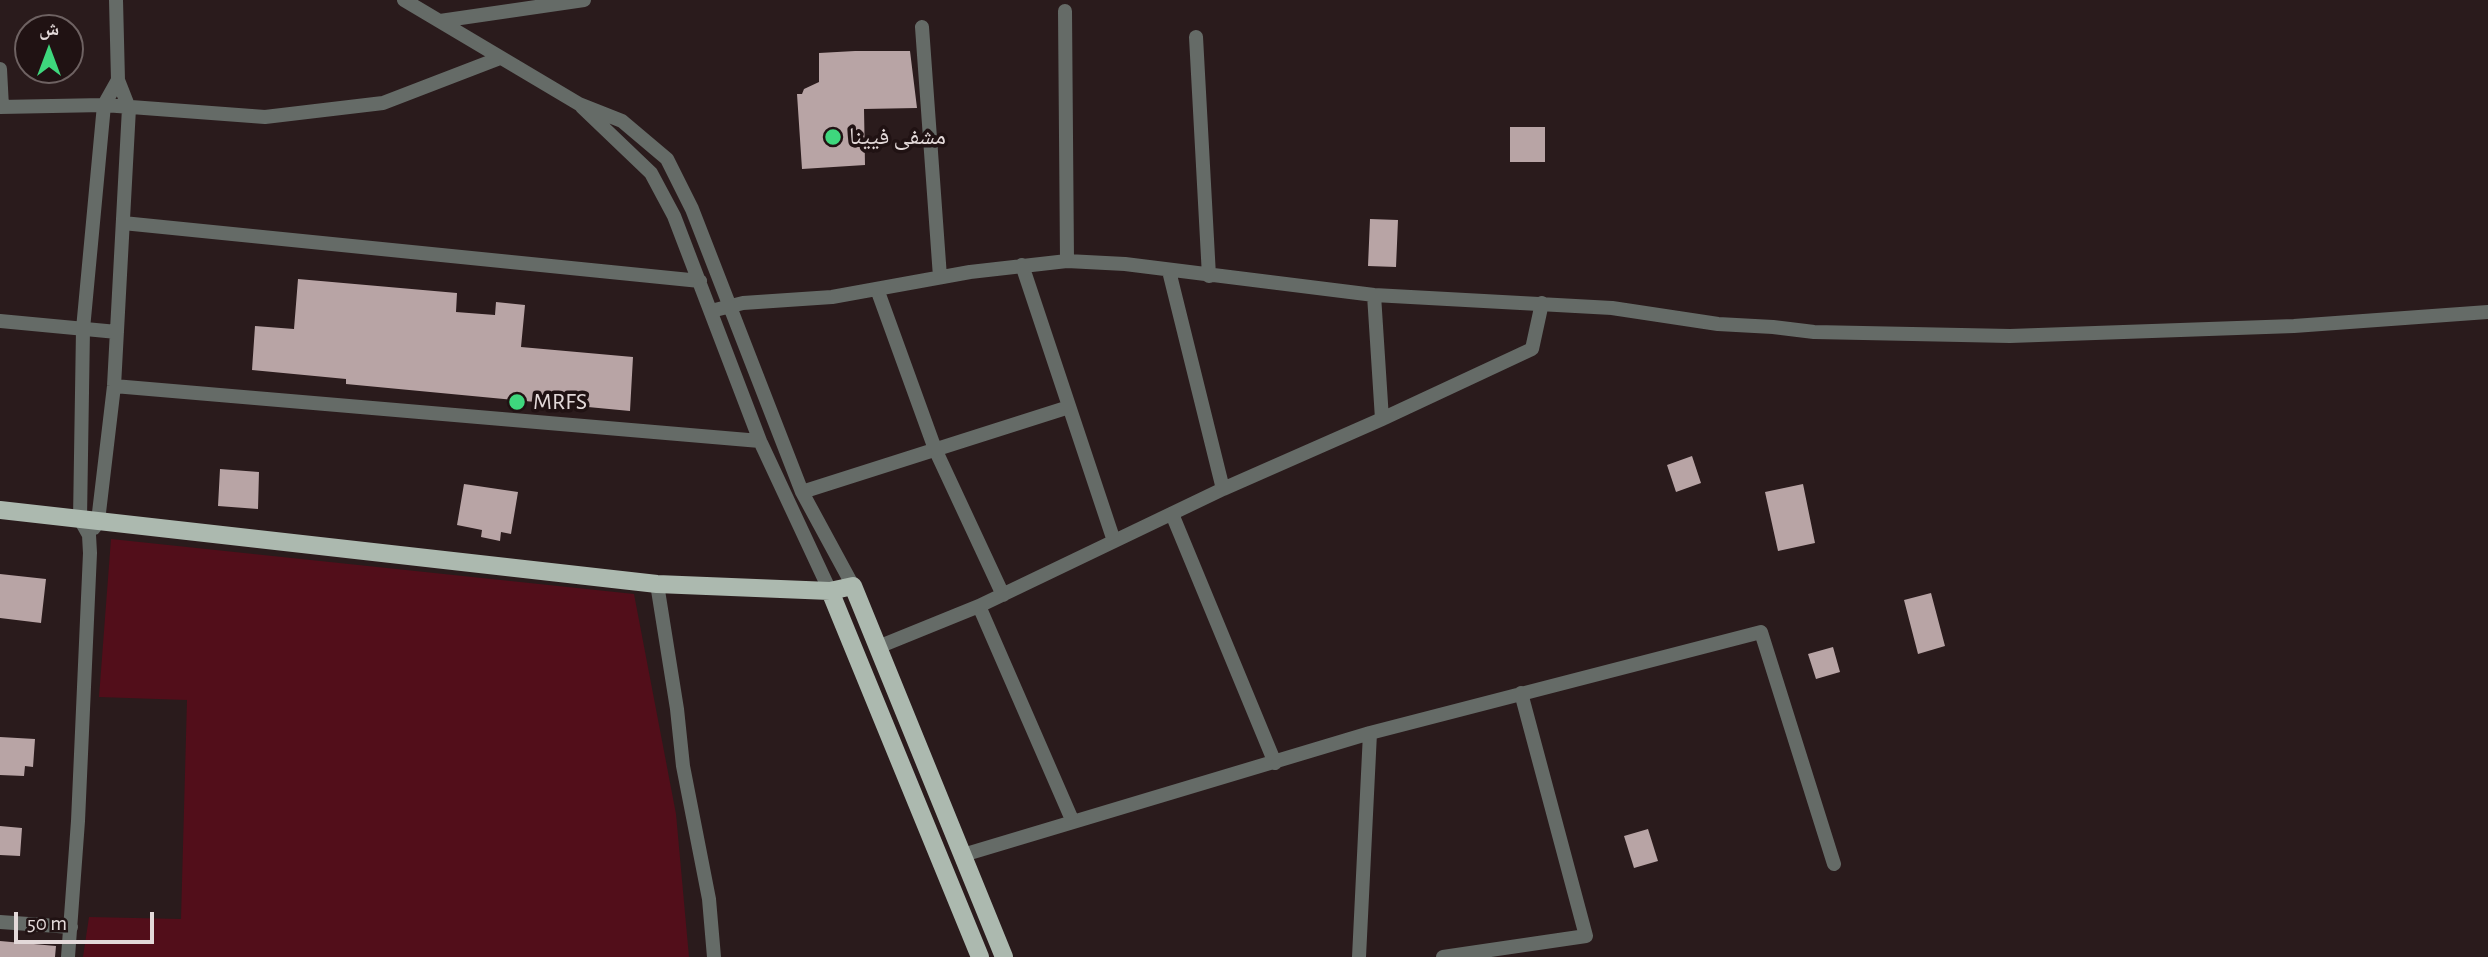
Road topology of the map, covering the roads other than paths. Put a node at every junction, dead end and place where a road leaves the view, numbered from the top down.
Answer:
1 (116, 0) edge
2 (404, 0) edge
3 (584, 0) edge
4 (1065, 12) dead end
5 (440, 22) junction
6 (922, 27) dead end
7 (1196, 37) dead end
8 (500, 58) junction
9 (0, 69) edge
10 (118, 79) junction
11 (579, 104) junction
12 (104, 105) junction
13 (1, 107) edge
14 (129, 108) junction
15 (123, 223) junction
16 (1067, 261) junction
17 (1022, 265) junction
18 (1168, 271) junction
19 (1209, 275) junction
20 (940, 277) junction
21 (700, 281) junction
22 (877, 289) junction
23 (1374, 295) junction
24 (1542, 303) junction
25 (730, 306) junction
26 (711, 311) junction
27 (2488, 312) edge
28 (0, 321) edge
29 (83, 329) junction
30 (117, 332) junction
31 (114, 386) junction
32 (1069, 407) junction
33 (1382, 419) junction
34 (760, 441) junction
35 (935, 449) junction
36 (1223, 489) junction
37 (802, 492) junction
38 (0, 510) edge
39 (1172, 514) junction
40 (89, 525) junction
41 (1114, 541) junction
42 (657, 584) junction
43 (853, 586) junction
44 (830, 591) junction
45 (1003, 595) junction
46 (979, 606) junction
47 (878, 647) junction
48 (1521, 694) junction
49 (1370, 733) junction
50 (1275, 763) junction
51 (1073, 822) junction
52 (963, 855) junction
53 (1834, 864) dead end
54 (0, 922) edge
55 (71, 927) junction
56 (68, 957) edge
57 (714, 957) edge
58 (980, 957) edge
59 (1004, 957) edge
60 (1359, 957) edge
61 (1443, 957) edge

1 - 10 street
2 - 5 street
3 - 5 street
4 - 16 street
5 - 8 street
6 - 20 street
7 - 19 street
8 - 11 street
8 - 14 street
9 - 13 street
10 - 12 street
10 - 14 street
11 - 21 street
11 - 25 street
12 - 13 street
12 - 14 street
12 - 29 street
14 - 15 street
15 - 21 street
15 - 30 street
16 - 17 street
16 - 18 street
17 - 20 street
17 - 32 street
18 - 19 street
18 - 36 street
19 - 23 street
20 - 22 street
21 - 26 street
22 - 25 street
22 - 35 street
23 - 24 street
23 - 33 street
24 - 27 street
24 - 33 street
25 - 26 street
25 - 37 street
26 - 34 street
28 - 29 street
29 - 30 street
29 - 40 street
30 - 31 street
31 - 34 street
31 - 40 street
32 - 35 street
32 - 41 street
33 - 36 street
34 - 44 street
35 - 37 street
35 - 45 street
36 - 39 street
37 - 43 street
38 - 40 main road
39 - 41 street
39 - 50 street
40 - 42 main road
40 - 55 street
41 - 45 street
42 - 44 main road
42 - 57 street
43 - 44 main road
43 - 47 main road
44 - 58 main road
45 - 46 street
46 - 47 street
46 - 51 street
47 - 52 main road
48 - 49 street
48 - 53 street
48 - 61 street
49 - 50 street
49 - 60 street
50 - 51 street
51 - 52 street
52 - 59 main road
54 - 55 street
55 - 56 street

